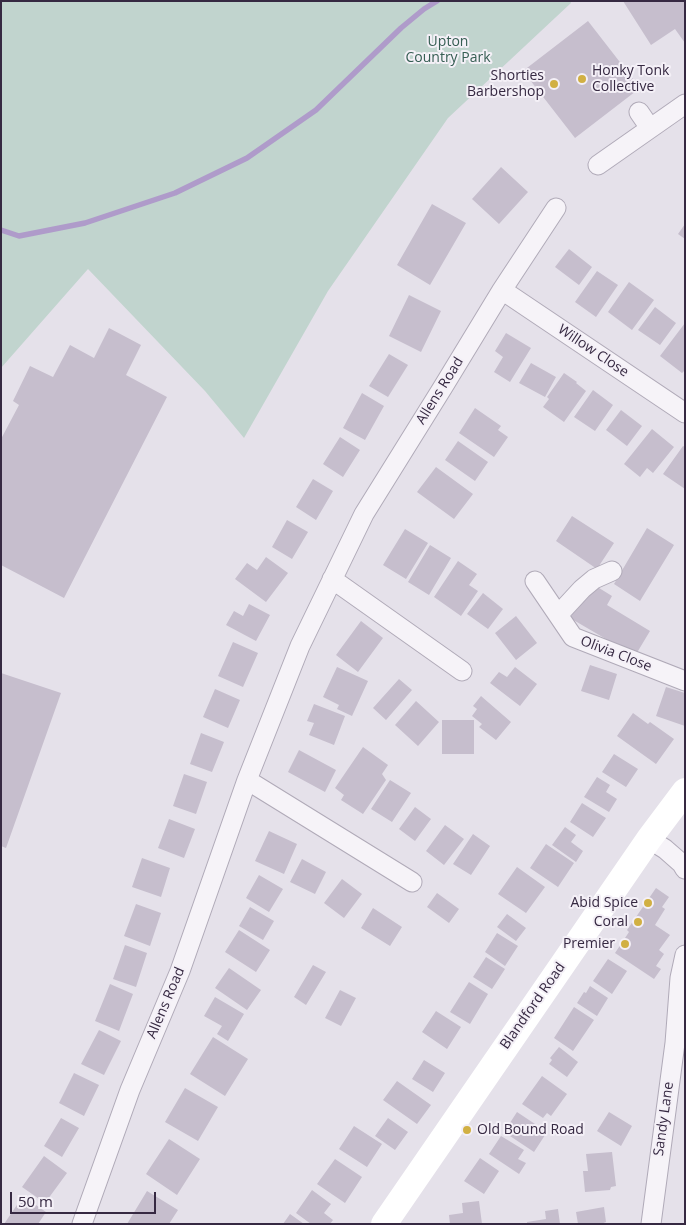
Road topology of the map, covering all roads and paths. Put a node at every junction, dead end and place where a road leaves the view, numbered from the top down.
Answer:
1 (685, 104) edge
2 (639, 112) dead end
3 (650, 128) junction
4 (598, 165) dead end
5 (556, 208) dead end
6 (502, 290) junction
7 (685, 413) edge
8 (612, 570) dead end
9 (332, 579) junction
10 (535, 581) dead end
11 (558, 615) junction
12 (462, 671) dead end
13 (685, 681) edge
14 (247, 780) junction
15 (685, 790) edge
16 (649, 839) junction
17 (685, 869) edge
18 (412, 882) dead end
19 (685, 955) edge
20 (82, 1224) edge
21 (384, 1224) edge
22 (651, 1224) edge

1 - 3 street
2 - 3 street
3 - 4 street
5 - 6 street, Allens Road
6 - 7 street, Willow Close
6 - 9 street, Allens Road
8 - 11 street
9 - 12 street
9 - 14 street, Allens Road
10 - 11 street, Olivia Close
11 - 13 street, Olivia Close
14 - 18 street
14 - 20 street, Allens Road
15 - 16 main road, Blandford Road
16 - 17 street
16 - 21 main road, Blandford Road
19 - 22 street, Sandy Lane

